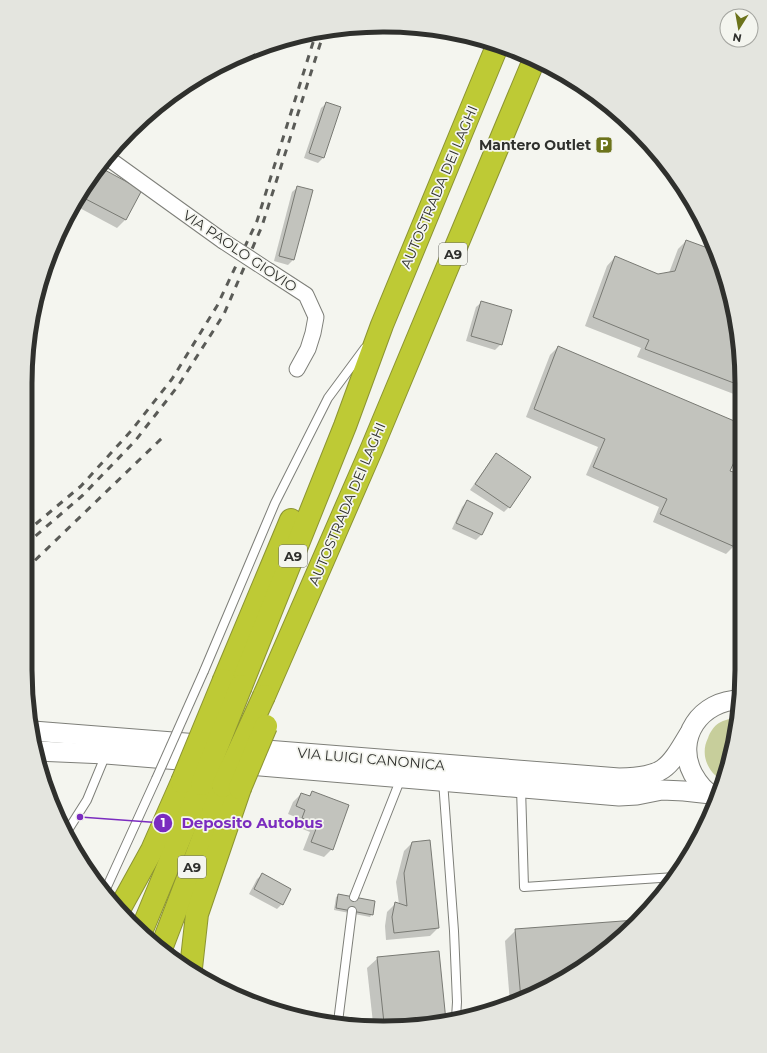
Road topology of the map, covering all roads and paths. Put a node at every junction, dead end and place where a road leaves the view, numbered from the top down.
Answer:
1 (495, 51) edge
2 (532, 65) edge
3 (112, 161) edge
4 (382, 325) junction
5 (297, 369) dead end
6 (733, 699) edge
7 (38, 731) edge
8 (689, 734) junction
9 (42, 751) edge
10 (106, 754) junction
11 (401, 778) junction
12 (443, 781) junction
13 (212, 785) junction
14 (521, 788) junction
15 (712, 794) edge
16 (711, 796) edge
17 (69, 828) edge
18 (666, 878) edge
19 (107, 886) edge
20 (354, 897) dead end
21 (122, 904) edge
22 (352, 911) dead end
23 (144, 926) edge
24 (164, 943) edge
25 (191, 964) edge
26 (456, 1013) edge
27 (338, 1018) edge

1 - 4 highway, AUTOSTRADA DEI LAGHI / A9
2 - 13 highway, AUTOSTRADA DEI LAGHI / A9, bridge
3 - 5 street, VIA PAOLO GIOVIO, bridge
4 - 13 highway, AUTOSTRADA DEI LAGHI / A9, bridge
4 - 19 lane, bridge
6 - 8 street, VIA LUIGI CANONICA
7 - 8 street, VIA LUIGI CANONICA
8 - 15 street
9 - 10 street, VIA LUIGI CANONICA
10 - 11 street, VIA LUIGI CANONICA
10 - 17 lane
11 - 12 street, VIA LUIGI CANONICA
11 - 20 lane
12 - 14 street, VIA LUIGI CANONICA
12 - 26 lane
13 - 21 highway
13 - 23 highway, AUTOSTRADA DEI LAGHI / A9
13 - 24 highway, AUTOSTRADA DEI LAGHI / A9
13 - 25 highway
14 - 16 street, VIA LUIGI CANONICA
14 - 18 lane
22 - 27 lane

